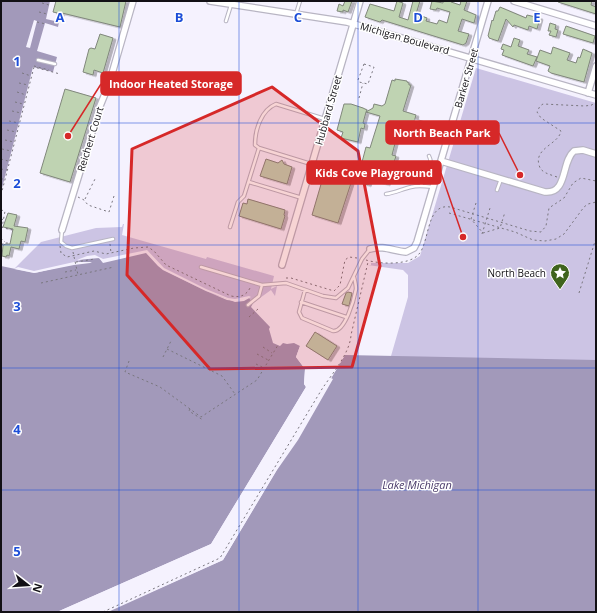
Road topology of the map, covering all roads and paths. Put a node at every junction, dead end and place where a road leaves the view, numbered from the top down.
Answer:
1 (133, 1) edge
2 (210, 1) edge
3 (300, 1) edge
4 (360, 1) edge
5 (488, 1) edge
6 (514, 1) edge
7 (42, 3) dead end
8 (232, 3) edge
9 (49, 5) dead end
10 (39, 12) dead end
11 (47, 14) dead end
12 (296, 14) junction
13 (226, 20) dead end
14 (37, 22) dead end
15 (354, 23) junction
16 (46, 24) dead end
17 (596, 26) edge
18 (472, 58) junction
19 (38, 60) dead end
20 (55, 64) dead end
21 (34, 66) dead end
22 (596, 66) edge
23 (49, 70) dead end
24 (22, 73) dead end
25 (60, 74) dead end
26 (31, 76) dead end
27 (19, 83) dead end
28 (363, 83) junction
29 (28, 85) dead end
30 (17, 92) dead end
31 (588, 93) junction
32 (26, 95) dead end
33 (596, 95) edge
34 (359, 98) dead end
35 (15, 102) dead end
36 (594, 102) dead end
37 (23, 104) dead end
38 (12, 111) dead end
39 (21, 113) dead end
40 (325, 119) junction
41 (9, 121) dead end
42 (416, 121) dead end
43 (19, 123) dead end
44 (8, 130) dead end
45 (16, 132) dead end
46 (450, 132) junction
47 (4, 140) dead end
48 (14, 142) dead end
49 (259, 148) junction
50 (2, 149) dead end
51 (11, 151) dead end
52 (596, 154) edge
53 (429, 156) dead end
54 (1, 159) edge
55 (9, 161) dead end
56 (441, 161) junction
57 (312, 164) junction
58 (1, 169) edge
59 (6, 170) dead end
60 (96, 177) dead end
61 (1, 179) edge
62 (3, 179) dead end
63 (501, 179) junction
64 (562, 179) junction
65 (596, 181) edge
66 (249, 182) junction
67 (573, 183) junction
68 (421, 185) junction
69 (434, 187) junction
70 (497, 190) dead end
71 (386, 194) dead end
72 (1, 195) edge
73 (72, 196) junction
74 (114, 196) dead end
75 (302, 198) junction
76 (84, 200) junction
77 (596, 202) edge
78 (476, 203) dead end
79 (490, 208) dead end
80 (1, 210) edge
81 (505, 212) dead end
82 (449, 213) dead end
83 (473, 214) junction
84 (487, 218) junction
85 (1, 219) edge
86 (4, 219) junction
87 (471, 220) junction
88 (502, 223) junction
89 (485, 224) junction
90 (230, 227) dead end
91 (2, 228) edge
92 (500, 228) junction
93 (13, 230) dead end
94 (62, 230) joint
95 (483, 233) junction
96 (1, 238) edge
97 (596, 238) edge
98 (113, 239) dead end
99 (109, 240) junction
100 (5, 242) junction
101 (61, 242) junction
102 (10, 243) dead end
103 (72, 248) junction
104 (370, 249) joint
105 (1, 250) edge
106 (111, 253) junction
107 (74, 256) junction
108 (362, 259) junction
109 (93, 260) junction
110 (95, 260) dead end
111 (368, 261) junction
112 (75, 262) junction
113 (94, 262) dead end
114 (282, 265) dead end
115 (114, 267) dead end
116 (201, 267) dead end
117 (77, 270) junction
118 (65, 272) dead end
119 (78, 275) junction
120 (354, 277) junction
121 (282, 279) dead end
122 (41, 283) dead end
123 (254, 283) junction
124 (262, 285) junction
125 (305, 290) junction
126 (579, 293) dead end
127 (301, 302) junction
128 (248, 305) dead end
129 (258, 309) dead end
130 (249, 317) dead end
131 (346, 318) junction
132 (171, 341) dead end
133 (278, 345) dead end
134 (262, 347) dead end
135 (167, 349) junction
136 (273, 353) junction
137 (257, 354) dead end
138 (163, 357) dead end
139 (130, 361) dead end
140 (269, 361) junction
141 (256, 364) dead end
142 (264, 368) junction
143 (235, 395) junction
144 (190, 409) junction
145 (203, 420) dead end
146 (103, 612) edge

1 - 73 street, Reichert Court
2 - 8 street, Michigan Boulevard
3 - 12 lane
4 - 15 street, Hubbard Street
5 - 18 street, Barker Street
6 - 17 street
7 - 9 path
8 - 12 street, Michigan Boulevard
8 - 13 lane
10 - 11 path
12 - 15 street, Michigan Boulevard
14 - 16 path
15 - 18 street, Michigan Boulevard
15 - 40 street, Hubbard Street
18 - 31 street, Michigan Boulevard
18 - 46 street, Barker Street
19 - 20 lane
21 - 23 path
22 - 31 street
24 - 26 path
25 - 72 path
27 - 29 path
28 - 28 path
28 - 34 path
30 - 32 path
31 - 33 street, Michigan Boulevard
35 - 37 path
36 - 64 path
38 - 39 path
40 - 49 lane
40 - 57 street, Hubbard Street
41 - 43 path
42 - 46 lane
44 - 45 path
46 - 56 street, Barker Street
47 - 48 path
49 - 57 lane
49 - 66 lane
50 - 51 path
52 - 64 street
53 - 68 lane
54 - 55 path
56 - 63 street
56 - 69 street, Barker Street
57 - 75 street, Hubbard Street
58 - 59 path
60 - 76 path
61 - 62 path
63 - 64 street
63 - 70 lane
64 - 67 path
65 - 67 path
66 - 75 lane
66 - 90 lane
67 - 88 path
68 - 69 lane
68 - 71 lane
69 - 104 street, Barker Street
73 - 76 path
73 - 94 street, Reichert Court
74 - 76 path
75 - 114 street, Hubbard Street
77 - 92 path
78 - 83 path
79 - 84 path
80 - 86 path
81 - 88 path
82 - 87 path
83 - 84 path
83 - 87 path
83 - 111 path
84 - 88 path
84 - 89 path
85 - 86 path
86 - 91 path
87 - 89 path
87 - 95 path
88 - 92 path
89 - 92 path
89 - 95 path
91 - 93 path
92 - 95 path
94 - 101 lane
96 - 100 path
97 - 126 path
98 - 99 lane
99 - 103 lane
99 - 106 path
100 - 102 path
100 - 105 path
101 - 103 lane
101 - 107 path
103 - 107 path
104 - 108 lane
106 - 107 path
106 - 123 path
107 - 112 path
108 - 111 path
108 - 120 lane
108 - 121 path
109 - 110 path
109 - 112 path
109 - 113 path
111 - 146 path
112 - 117 path
115 - 119 path
116 - 123 lane
117 - 118 path
117 - 119 path
119 - 122 path
120 - 125 lane
120 - 131 lane
123 - 124 lane
124 - 125 lane
124 - 128 lane
125 - 127 lane
127 - 131 lane
127 - 131 lane
129 - 130 path
132 - 135 path
133 - 136 path
134 - 136 path
135 - 138 path
135 - 143 path
136 - 140 path
137 - 140 path
139 - 144 path
140 - 142 path
141 - 142 path
142 - 143 path
143 - 144 path
144 - 145 path

